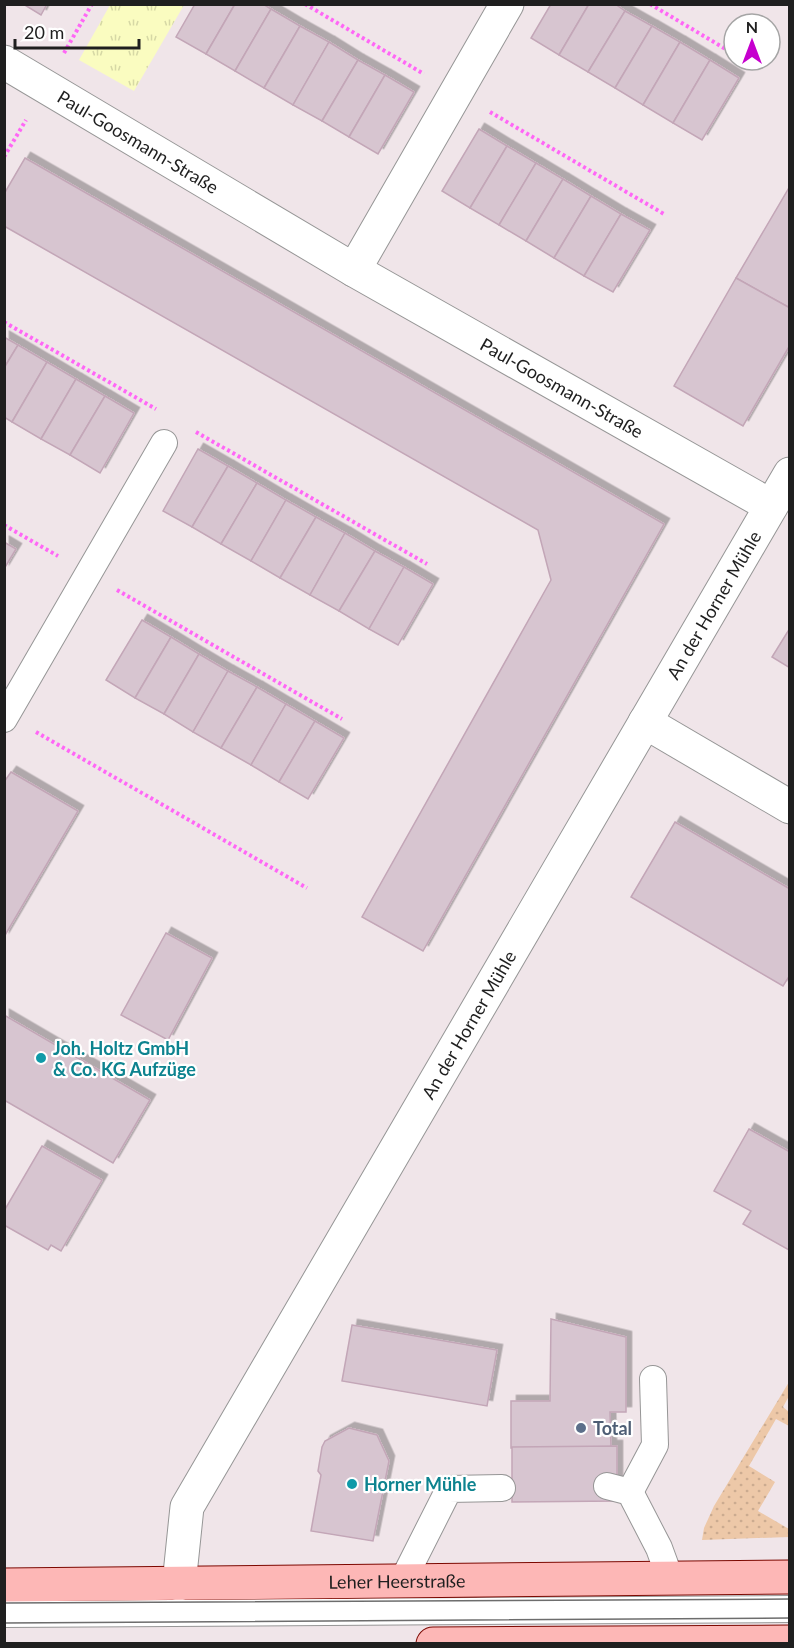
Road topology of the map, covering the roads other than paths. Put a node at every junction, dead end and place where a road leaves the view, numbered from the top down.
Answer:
1 (507, 4) edge
2 (4, 62) edge
3 (354, 270) junction
4 (164, 443) dead end
5 (789, 474) edge
6 (771, 506) junction
7 (6, 717) edge
8 (645, 722) junction
9 (789, 807) edge
10 (653, 1379) dead end
11 (502, 1488) dead end
12 (789, 1577) edge
13 (670, 1578) junction
14 (404, 1580) junction
15 (180, 1584) junction
16 (4, 1585) edge
17 (789, 1609) edge
18 (4, 1614) edge
19 (789, 1642) edge
20 (733, 1643) edge
21 (433, 1644) edge

1 - 3 street
2 - 3 street, Paul-Goosmann-Straße
3 - 6 street, Paul-Goosmann-Straße
4 - 7 lane
5 - 6 street, An der Horner Mühle
6 - 8 street, An der Horner Mühle
8 - 9 street
8 - 15 street, An der Horner Mühle
10 - 13 lane
11 - 14 lane
12 - 13 main road, Leher Heerstraße
13 - 14 main road, Leher Heerstraße
14 - 15 main road, Leher Heerstraße
15 - 16 main road, Leher Heerstraße
17 - 18 lane
19 - 20 main road
20 - 21 main road

